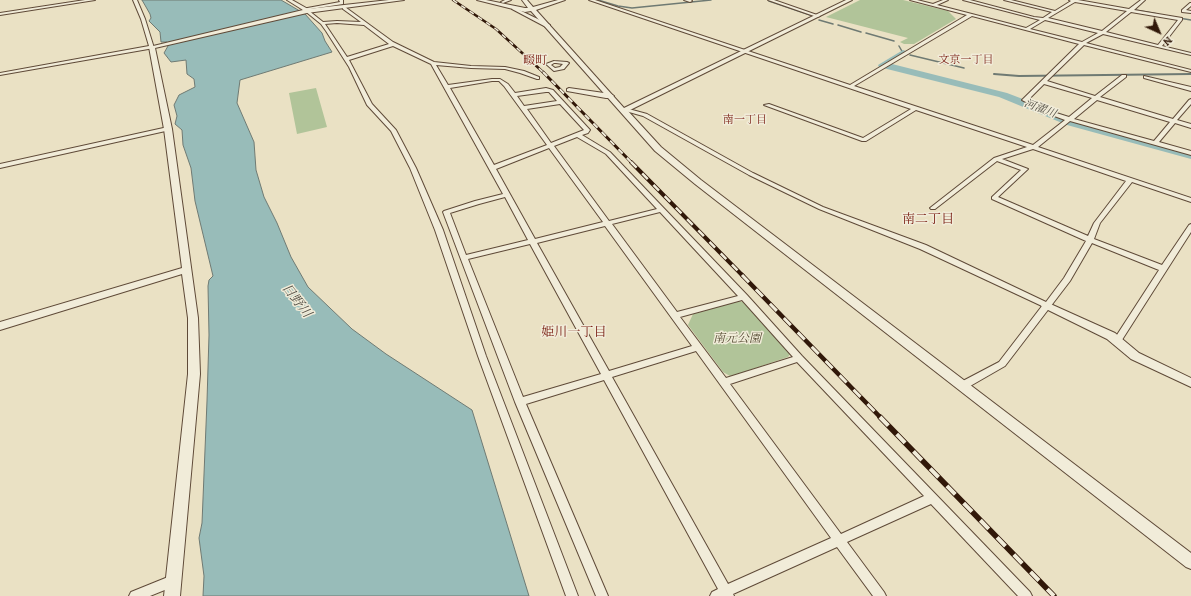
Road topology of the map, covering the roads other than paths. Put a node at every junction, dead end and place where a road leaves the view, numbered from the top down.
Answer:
1 (93, 0) edge
2 (134, 0) edge
3 (289, 0) edge
4 (341, 0) edge
5 (397, 0) edge
6 (402, 0) edge
7 (479, 0) edge
8 (509, 0) edge
9 (524, 0) edge
10 (564, 0) edge
11 (591, 0) edge
12 (770, 0) edge
13 (850, 0) edge
14 (912, 0) edge
15 (946, 0) edge
16 (965, 0) edge
17 (1006, 0) edge
18 (1074, 0) edge
19 (1143, 0) edge
20 (504, 2) dead end
21 (1191, 4) edge
22 (934, 6) junction
23 (344, 8) dead end
24 (514, 8) junction
25 (532, 9) junction
26 (1130, 10) junction
27 (304, 11) junction
28 (1054, 12) junction
29 (1191, 12) edge
30 (0, 14) edge
31 (971, 15) junction
32 (818, 16) junction
33 (1044, 19) junction
34 (322, 23) junction
35 (368, 25) junction
36 (548, 26) junction
37 (1027, 29) junction
38 (1102, 32) junction
39 (1083, 43) junction
40 (394, 44) junction
41 (1159, 46) junction
42 (152, 47) junction
43 (746, 50) junction
44 (1191, 54) edge
45 (346, 59) junction
46 (580, 61) junction
47 (433, 63) junction
48 (567, 64) dead end
49 (1191, 71) edge
50 (0, 74) edge
51 (1124, 76) dead end
52 (1146, 77) dead end
53 (537, 78) dead end
54 (1043, 82) junction
55 (851, 86) junction
56 (447, 87) junction
57 (1191, 89) edge
58 (569, 90) dead end
59 (515, 96) junction
60 (611, 96) junction
61 (1096, 98) junction
62 (1191, 101) edge
63 (562, 102) junction
64 (767, 105) dead end
65 (524, 108) junction
66 (916, 108) junction
67 (625, 110) junction
68 (1069, 119) junction
69 (1174, 121) junction
70 (1191, 126) edge
71 (168, 129) junction
72 (577, 135) junction
73 (1156, 143) junction
74 (551, 145) junction
75 (1034, 147) junction
76 (1191, 153) edge
77 (996, 159) junction
78 (0, 166) edge
79 (492, 168) junction
80 (1130, 180) junction
81 (506, 195) junction
82 (1191, 200) edge
83 (934, 208) dead end
84 (662, 210) junction
85 (608, 223) junction
86 (1191, 226) edge
87 (1090, 240) junction
88 (532, 241) junction
89 (464, 258) junction
90 (1164, 269) junction
91 (186, 270) junction
92 (744, 297) junction
93 (1046, 305) junction
94 (676, 315) junction
95 (0, 326) edge
96 (1117, 341) junction
97 (699, 347) junction
98 (799, 358) junction
99 (606, 375) junction
100 (724, 382) junction
101 (1191, 383) edge
102 (962, 386) junction
103 (520, 402) junction
104 (932, 498) junction
105 (839, 539) junction
106 (1191, 562) edge
107 (172, 589) edge
108 (723, 595) edge
109 (135, 596) edge
110 (572, 596) edge
111 (602, 596) edge
112 (880, 596) edge
113 (1026, 596) edge

1 - 30 street
2 - 42 street
3 - 27 street
4 - 27 street
5 - 6 street
5 - 27 street
7 - 24 street
8 - 20 street
9 - 25 street
10 - 25 street
11 - 43 street
12 - 32 street
13 - 32 street
14 - 22 street
15 - 22 street
16 - 33 street
17 - 28 street
18 - 26 street
18 - 28 street
19 - 26 street
21 - 29 street
22 - 31 street
23 - 35 street
24 - 25 street
24 - 36 street
25 - 36 street
26 - 38 street
26 - 41 street
27 - 34 street
27 - 42 street
28 - 33 street
31 - 37 street
31 - 55 street
32 - 43 street
33 - 37 street
33 - 38 street
34 - 35 street
34 - 45 street
35 - 40 street
36 - 46 street
37 - 39 street
38 - 39 street
38 - 41 street
39 - 49 street
39 - 54 street
40 - 45 street
40 - 47 street
41 - 44 street
42 - 50 street
42 - 71 street
43 - 55 street
43 - 67 street
45 - 110 street
46 - 48 street
46 - 60 street
47 - 53 street
47 - 56 street
51 - 61 street
52 - 57 street
54 - 61 street
54 - 68 street
55 - 66 street
56 - 59 street
56 - 79 street
58 - 60 street
59 - 63 street
59 - 65 street
60 - 67 street
61 - 68 street
61 - 69 street
62 - 69 street
63 - 65 street
63 - 72 street
64 - 66 street
65 - 74 street
66 - 75 street
67 - 93 street
67 - 102 street
68 - 73 street
68 - 75 street
69 - 70 street
69 - 73 street
71 - 78 street
71 - 91 street
72 - 74 street
72 - 84 street
73 - 76 street
74 - 79 street
74 - 85 street
75 - 77 street
75 - 80 street
77 - 83 street
77 - 87 street
79 - 81 street
80 - 82 street
80 - 87 street
81 - 88 street
81 - 89 street
84 - 85 street
84 - 92 street
85 - 88 street
85 - 94 street
86 - 90 street
87 - 90 street
87 - 93 street
88 - 89 street
88 - 99 street
89 - 103 street
90 - 96 street
91 - 95 street
91 - 107 street
92 - 94 street
92 - 98 street
93 - 96 street
93 - 102 street
94 - 97 street
96 - 101 street
97 - 99 street
97 - 100 street
98 - 100 street
98 - 104 street
99 - 103 street
99 - 108 street
100 - 105 street
102 - 106 street
103 - 111 street
104 - 105 street
104 - 113 street
105 - 108 street
105 - 112 street
107 - 109 street

